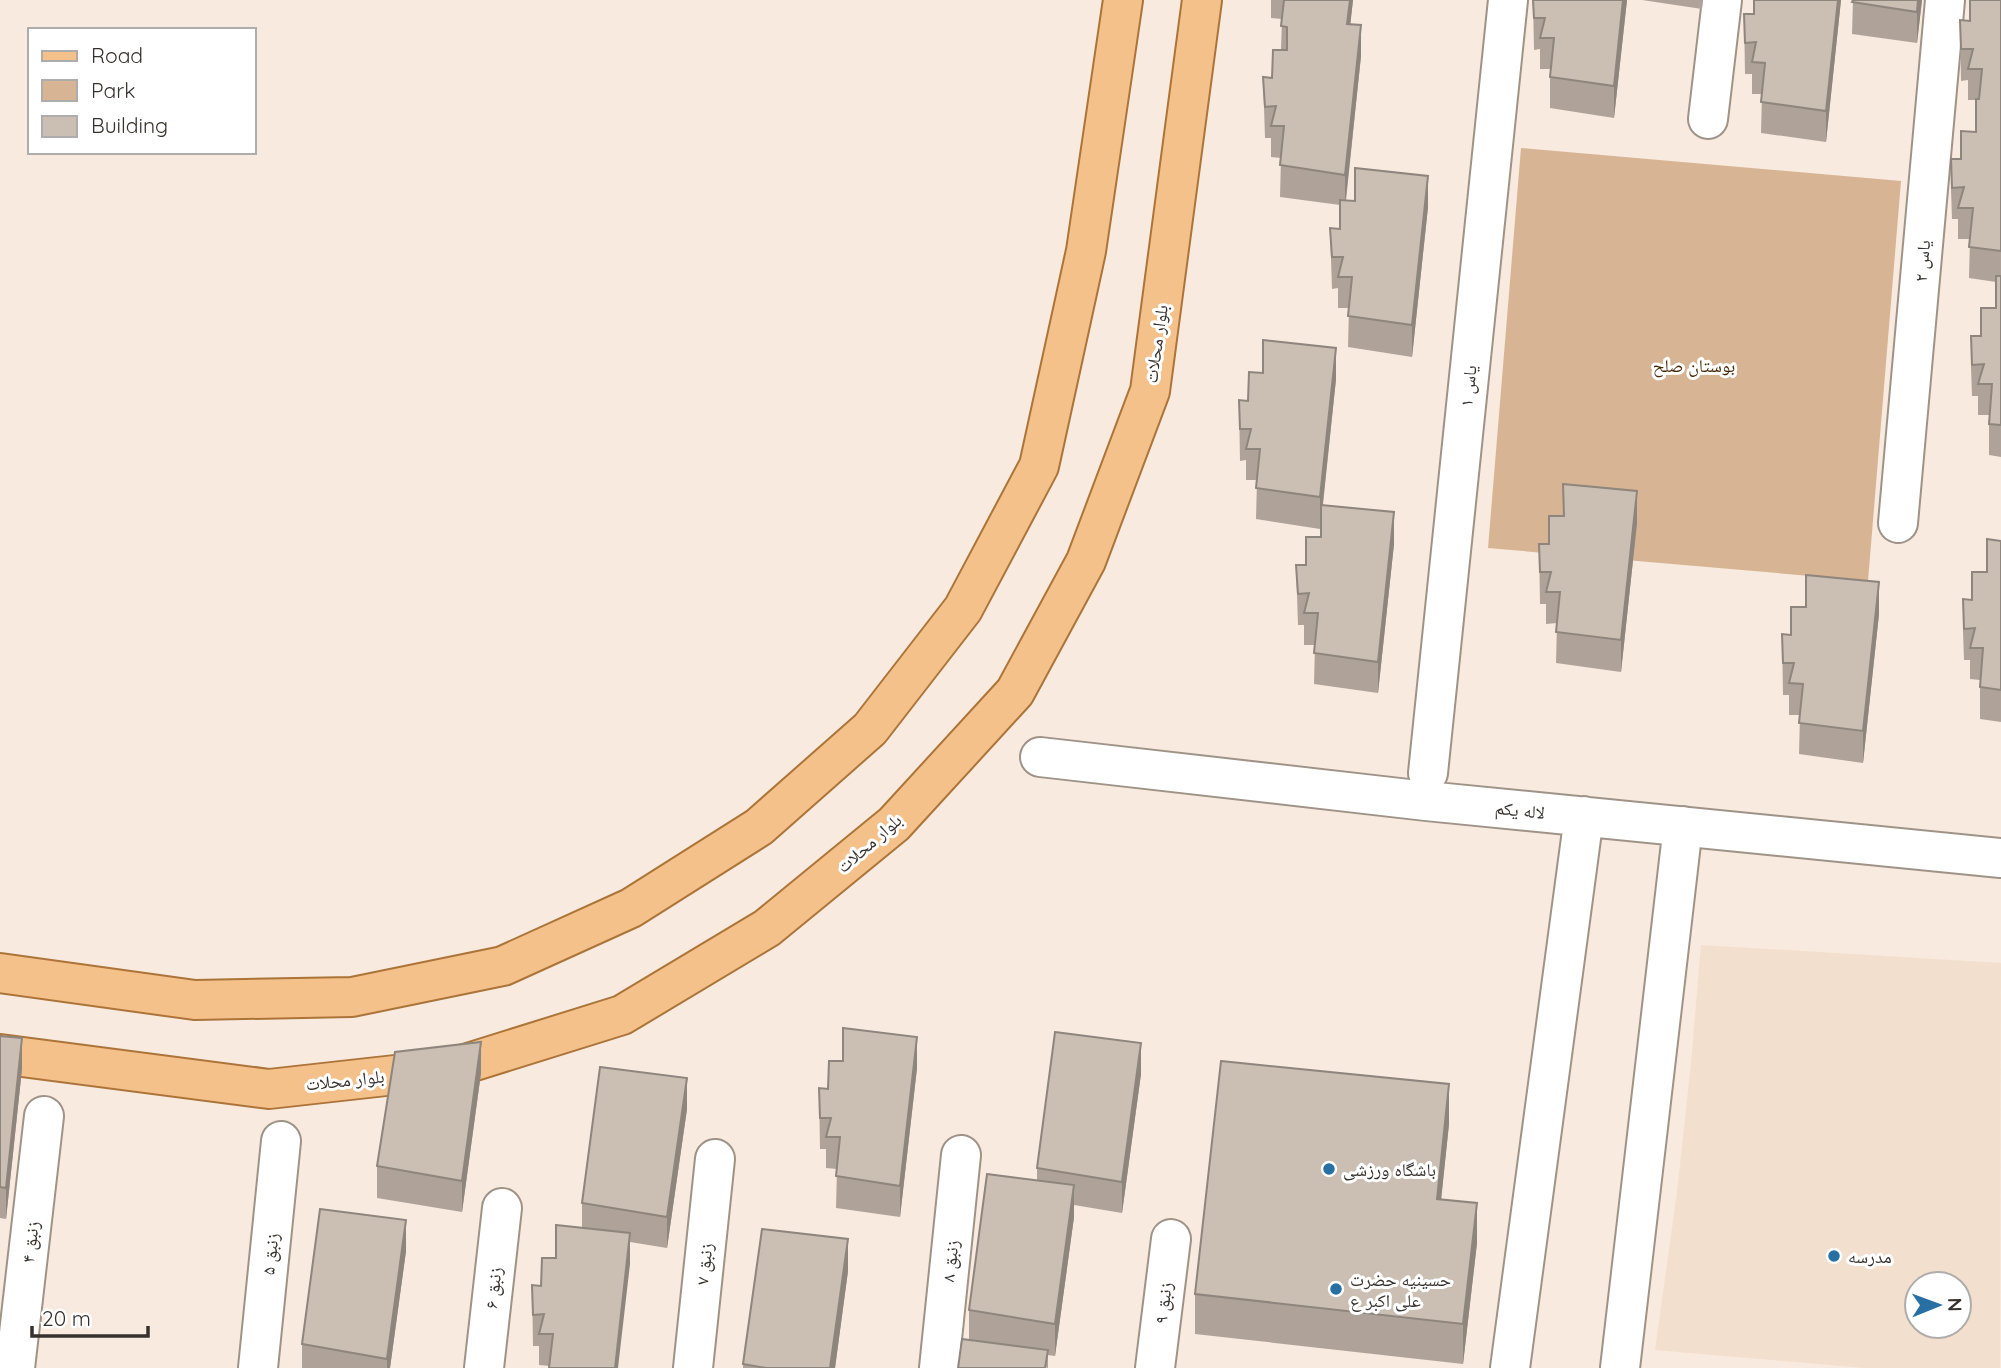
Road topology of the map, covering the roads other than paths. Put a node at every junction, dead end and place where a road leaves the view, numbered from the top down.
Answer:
1 (1123, 0) edge
2 (1202, 0) edge
3 (1508, 0) edge
4 (1722, 0) edge
5 (1945, 0) edge
6 (1708, 119) dead end
7 (1898, 523) dead end
8 (1040, 757) dead end
9 (1428, 773) dead end
10 (1584, 817) junction
11 (1683, 826) junction
12 (2001, 858) edge
13 (0, 973) edge
14 (0, 1054) edge
15 (44, 1116) dead end
16 (281, 1140) dead end
17 (961, 1155) dead end
18 (715, 1159) dead end
19 (502, 1208) dead end
20 (1171, 1239) dead end
21 (15, 1368) edge
22 (258, 1368) edge
23 (484, 1368) edge
24 (692, 1368) edge
25 (939, 1368) edge
26 (1155, 1368) edge
27 (1510, 1368) edge
28 (1620, 1368) edge

1 - 13 main road
2 - 14 main road, بلوار محلات
3 - 9 street, یاس ۱
4 - 6 street
5 - 7 street, یاس ۲
8 - 10 street, لاله یکم
10 - 11 street, لاله یکم
10 - 27 street
11 - 12 street, لاله یکم
11 - 28 street
15 - 21 street, زنبق ۴
16 - 22 street, زنبق ۵
17 - 25 street, زنبق ۸
18 - 24 street, زنبق ۷
19 - 23 street, زنبق ۶
20 - 26 street, زنبق ۹

